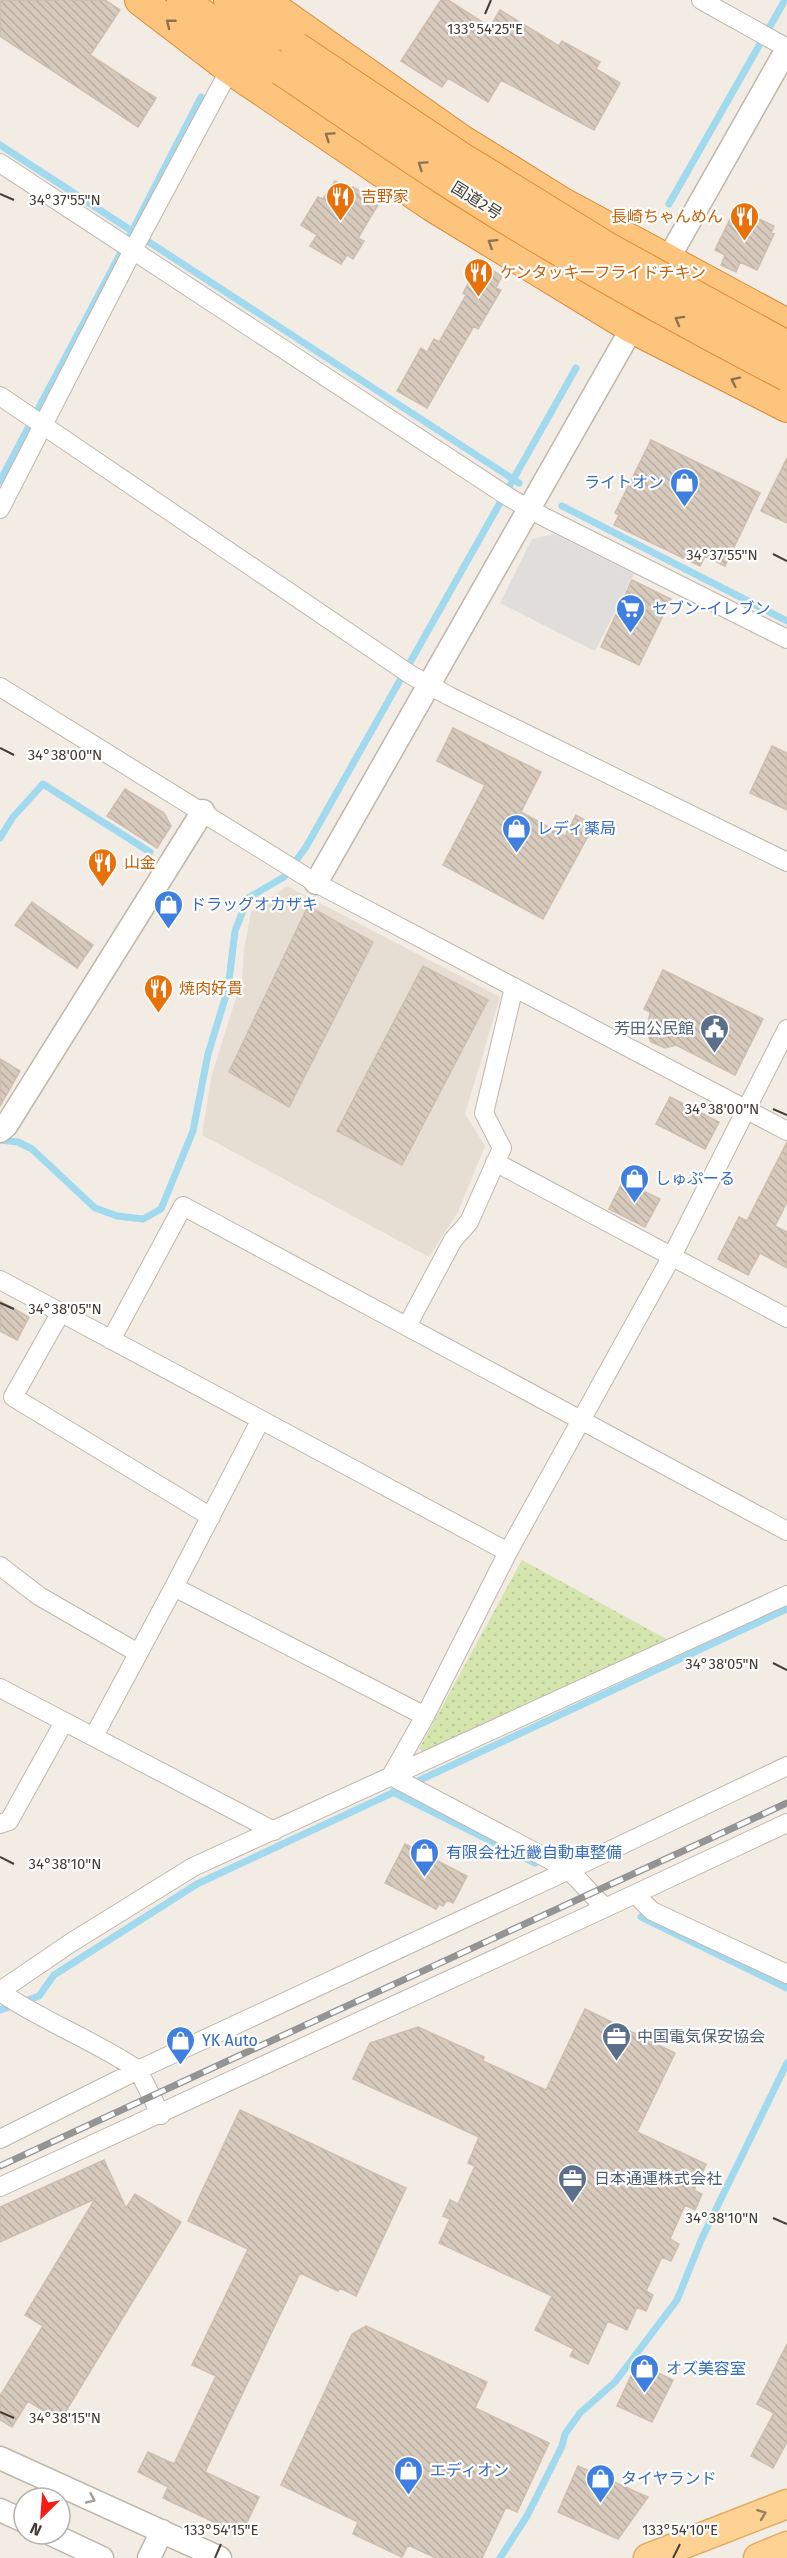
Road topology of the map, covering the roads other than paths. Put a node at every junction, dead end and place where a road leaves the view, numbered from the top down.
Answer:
1 (140, 0) edge
2 (182, 0) edge
3 (229, 0) edge
4 (263, 0) edge
5 (701, 0) edge
6 (776, 42) edge
7 (289, 59) junction
8 (230, 69) junction
9 (0, 163) edge
10 (132, 243) junction
11 (667, 261) junction
12 (787, 324) edge
13 (632, 328) junction
14 (787, 346) edge
15 (787, 376) edge
16 (0, 396) edge
17 (787, 407) edge
18 (36, 421) junction
19 (513, 499) junction
20 (0, 509) edge
21 (787, 639) edge
22 (413, 676) junction
23 (0, 687) edge
24 (203, 811) junction
25 (787, 862) edge
26 (316, 883) junction
27 (514, 987) junction
28 (787, 1029) edge
29 (746, 1109) junction
30 (2, 1126) edge
31 (787, 1131) edge
32 (495, 1161) junction
33 (672, 1256) junction
34 (0, 1280) edge
35 (61, 1312) junction
36 (787, 1318) edge
37 (407, 1326) junction
38 (111, 1340) junction
39 (260, 1420) junction
40 (582, 1420) junction
41 (211, 1517) junction
42 (787, 1531) edge
43 (508, 1552) junction
44 (0, 1566) edge
45 (174, 1587) junction
46 (787, 1595) edge
47 (138, 1653) junction
48 (0, 1688) edge
49 (425, 1716) junction
50 (64, 1722) junction
51 (94, 1736) junction
52 (787, 1766) edge
53 (403, 1783) junction
54 (787, 1823) edge
55 (0, 1824) edge
56 (274, 1831) junction
57 (569, 1870) junction
58 (635, 1894) junction
59 (605, 1908) junction
60 (787, 1974) edge
61 (8, 1997) edge
62 (138, 2070) junction
63 (161, 2115) junction
64 (0, 2139) edge
65 (0, 2187) edge
66 (0, 2458) edge
67 (787, 2504) edge
68 (162, 2531) junction
69 (72, 2544) edge
70 (787, 2547) edge
71 (102, 2558) edge
72 (149, 2558) edge
73 (220, 2558) edge
74 (648, 2558) edge
75 (758, 2558) edge

8 -> 1 highway
2 - 7 highway, 国道2号
3 - 7 highway, 国道2号
4 - 11 highway
5 - 6 street
6 - 11 street
7 - 14 highway, 国道2号, bridge
15 -> 7 highway, 国道2号, bridge
8 - 10 street
13 -> 8 highway
9 - 10 street
10 - 18 street
10 - 19 street
11 - 12 highway
11 - 13 street
17 -> 13 highway
13 - 19 street
16 - 18 street
18 - 20 street
18 - 22 street
19 - 21 street
19 - 22 street
22 - 25 street
22 - 26 street
23 - 24 street
24 - 26 street
24 - 30 street
26 - 27 street
27 - 29 street
27 - 32 street
28 - 29 street
29 - 31 street
29 - 33 street
32 - 33 street
32 - 37 street
33 - 36 street
33 - 40 street
34 - 35 street
35 - 38 street
35 - 41 street
37 - 38 street
37 - 40 street
38 - 39 street
39 - 41 street
39 - 43 street
40 - 42 street
40 - 43 street
41 - 45 street
43 - 49 street
44 - 47 street
45 - 47 street
45 - 49 street
46 - 53 street
47 - 51 street
48 - 50 street
49 - 53 street
50 - 51 street
50 - 55 street
51 - 56 street
52 - 57 street
53 - 56 street
53 - 57 street
54 - 58 street
56 - 61 street
57 - 59 street
57 - 62 street
58 - 59 street
58 - 60 street
59 - 63 street
61 - 62 street
62 - 63 street
62 - 64 street
63 - 65 street
66 -> 68 street
74 -> 67 main road
68 - 72 street
68 - 73 street
69 - 71 street
70 - 75 main road

